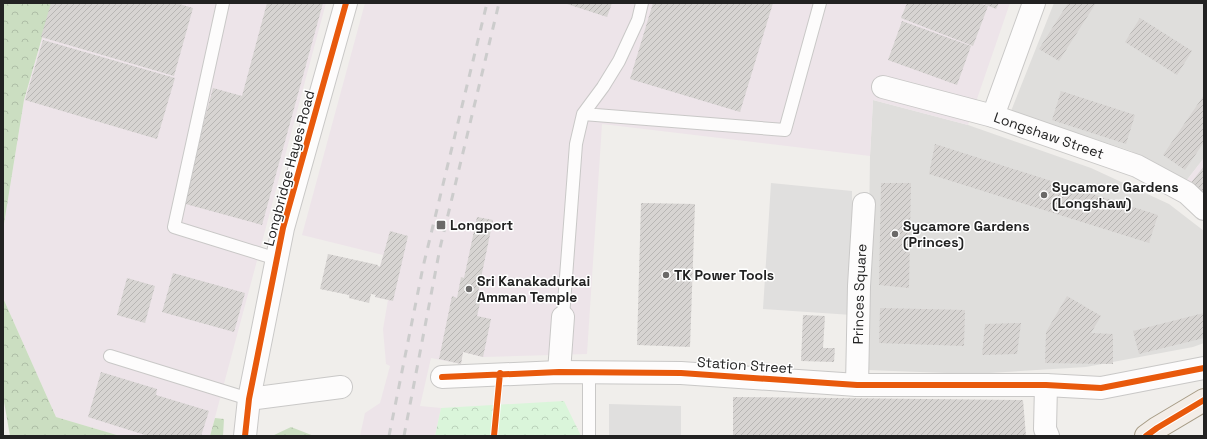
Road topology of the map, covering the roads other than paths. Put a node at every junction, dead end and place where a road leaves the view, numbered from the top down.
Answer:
1 (223, 3) edge
2 (346, 3) edge
3 (642, 3) edge
4 (820, 3) edge
5 (1034, 3) edge
6 (883, 87) dead end
7 (583, 114) junction
8 (992, 116) junction
9 (864, 204) dead end
10 (1204, 209) edge
11 (277, 259) junction
12 (563, 317) joint
13 (110, 356) dead end
14 (1204, 368) edge
15 (559, 372) junction
16 (589, 372) junction
17 (442, 377) dead end
18 (857, 384) junction
19 (1046, 385) junction
20 (341, 387) dead end
21 (249, 399) junction
22 (1204, 400) edge
23 (245, 436) edge
24 (589, 436) edge
25 (1048, 436) edge
26 (1146, 436) edge

1 - 11 lane
2 - 11 street, Longbridge Hayes Road
3 - 7 lane
4 - 7 lane
5 - 8 street
6 - 8 street, Longshaw Street
7 - 12 lane
8 - 10 street, Longshaw Street
9 - 18 street, Princes Square
11 - 21 street, Longbridge Hayes Road
12 - 15 street
13 - 21 lane
14 - 19 street, Station Street
15 - 16 street, Station Street
15 - 17 street, Station Street
16 - 18 street, Station Street
16 - 24 lane
18 - 19 street, Station Street
19 - 25 street
20 - 21 street
21 - 23 street, Longbridge Hayes Road
22 - 26 main road

